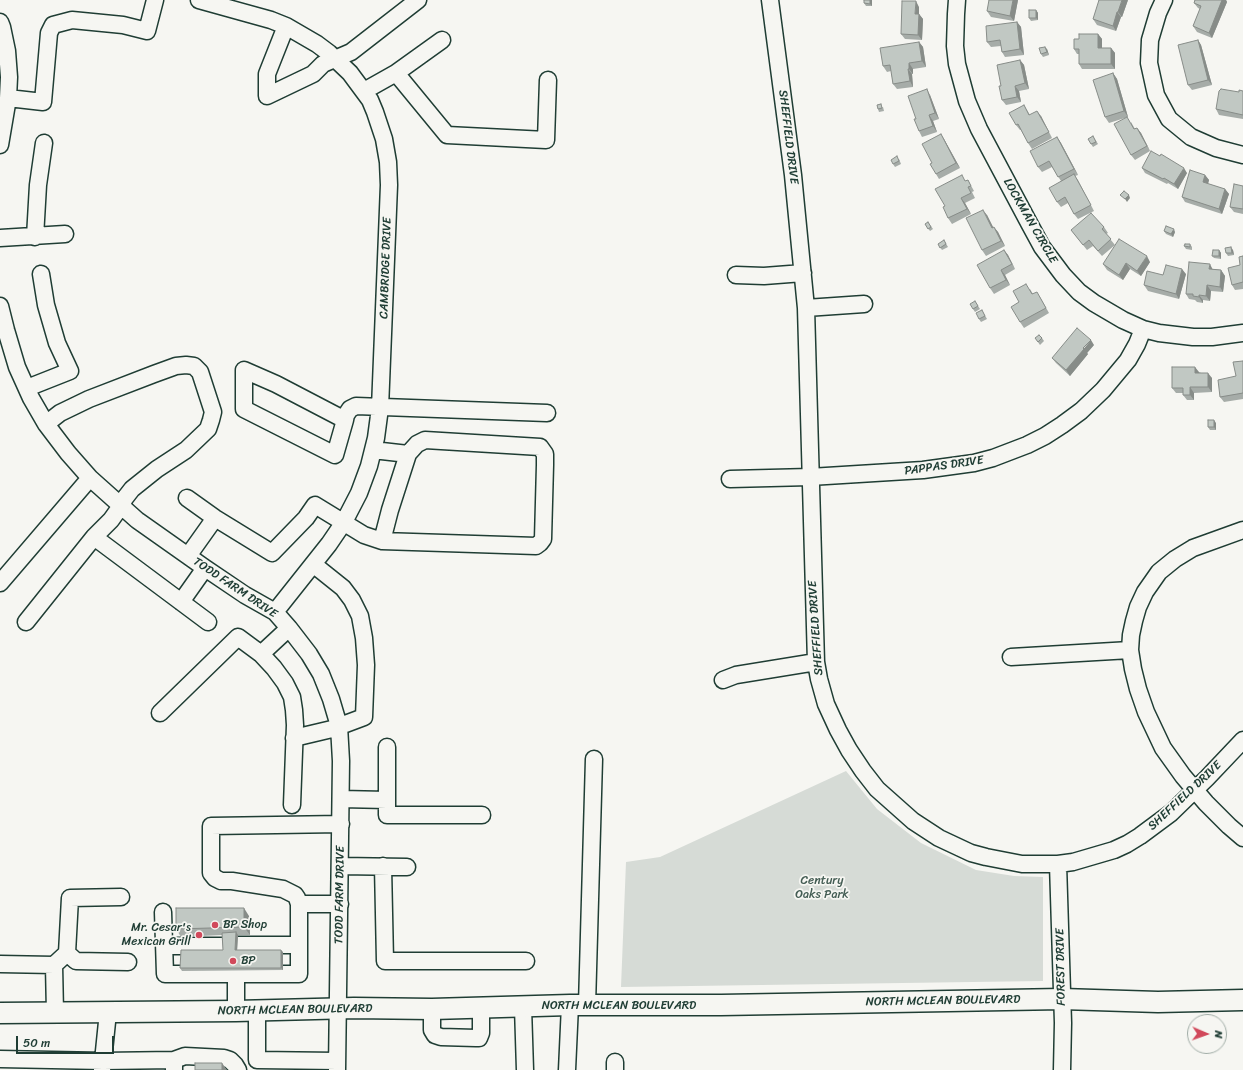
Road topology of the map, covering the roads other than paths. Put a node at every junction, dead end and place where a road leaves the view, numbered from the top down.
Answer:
1 (155, 0) edge
2 (199, 0) edge
3 (418, 0) edge
4 (770, 0) edge
5 (957, 0) edge
6 (1164, 0) edge
7 (0, 22) edge
8 (286, 26) junction
9 (442, 40) dead end
10 (335, 59) junction
11 (396, 73) junction
12 (5, 77) edge
13 (548, 80) dead end
14 (364, 92) junction
15 (8, 98) junction
16 (44, 143) dead end
17 (0, 145) edge
18 (1243, 155) edge
19 (65, 234) dead end
20 (34, 237) junction
21 (0, 238) edge
22 (41, 274) dead end
23 (803, 274) junction
24 (736, 275) dead end
25 (864, 304) dead end
26 (0, 306) edge
27 (806, 308) junction
28 (1143, 329) junction
29 (1243, 333) edge
30 (27, 388) junction
31 (380, 408) junction
32 (547, 413) dead end
33 (344, 420) junction
34 (46, 424) junction
35 (373, 450) junction
36 (408, 454) junction
37 (810, 477) junction
38 (90, 478) junction
39 (730, 479) dead end
40 (187, 498) dead end
41 (121, 506) junction
42 (215, 518) junction
43 (344, 522) junction
44 (1243, 530) edge
45 (94, 537) junction
46 (382, 541) junction
47 (188, 556) junction
48 (313, 564) junction
49 (205, 568) junction
50 (0, 583) edge
51 (181, 602) junction
52 (275, 612) junction
53 (26, 622) dead end
54 (208, 622) dead end
55 (289, 628) junction
56 (1130, 650) junction
57 (261, 654) junction
58 (1011, 658) dead end
59 (816, 662) junction
60 (723, 680) dead end
61 (160, 713) dead end
62 (339, 726) junction
63 (294, 738) junction
64 (1243, 740) edge
65 (387, 747) dead end
66 (594, 759) dead end
67 (1194, 790) junction
68 (341, 799) junction
69 (387, 800) junction
70 (292, 805) dead end
71 (482, 815) dead end
72 (341, 824) junction
73 (1243, 838) edge
74 (1058, 864) junction
75 (341, 866) junction
76 (383, 866) junction
77 (407, 867) dead end
78 (121, 897) dead end
79 (299, 904) junction
80 (340, 904) junction
81 (163, 912) dead end
82 (299, 945) junction
83 (164, 946) junction
84 (67, 952) junction
85 (526, 961) dead end
86 (128, 962) dead end
87 (0, 964) edge
88 (54, 965) junction
89 (236, 974) junction
90 (1062, 999) junction
91 (1241, 1000) edge
92 (578, 1005) junction
93 (523, 1007) junction
94 (481, 1008) junction
95 (338, 1009) junction
96 (432, 1009) junction
97 (236, 1011) junction
98 (256, 1011) junction
99 (108, 1012) junction
100 (0, 1013) edge
101 (55, 1013) junction
102 (257, 1060) junction
103 (10, 1062) edge
104 (102, 1065) edge
105 (139, 1065) edge
106 (174, 1065) edge
107 (337, 1066) edge
108 (237, 1067) edge
109 (525, 1070) edge
110 (567, 1070) edge
111 (1062, 1070) edge

1 - 15 street
2 - 8 street, CAMBRIDGE DRIVE
3 - 10 street
4 - 23 street, SHEFFIELD DRIVE
5 - 28 street, LOCKMAN CIRCLE
6 - 18 street
7 - 12 street
8 - 10 street, CAMBRIDGE DRIVE
8 - 10 street
9 - 11 street
10 - 14 street, CAMBRIDGE DRIVE
11 - 13 street
11 - 14 street
12 - 15 street
14 - 31 street, CAMBRIDGE DRIVE
15 - 17 street
16 - 20 street
19 - 20 street
20 - 21 street
22 - 30 street
23 - 24 street
23 - 27 street, SHEFFIELD DRIVE
25 - 27 street
26 - 30 street, TODD FARM DRIVE
27 - 37 street, SHEFFIELD DRIVE
28 - 29 street, LOCKMAN CIRCLE
28 - 37 street, PAPPAS DRIVE
30 - 34 street, TODD FARM DRIVE
31 - 32 street
31 - 33 street
31 - 35 street, CAMBRIDGE DRIVE
33 - 33 street
34 - 38 street, TODD FARM DRIVE
34 - 41 street
35 - 36 street
35 - 43 street, CAMBRIDGE DRIVE
36 - 46 street
36 - 46 street
37 - 39 street, PAPPAS DRIVE
37 - 59 street, SHEFFIELD DRIVE
38 - 41 street, TODD FARM DRIVE
38 - 50 street
40 - 42 street
41 - 45 street
41 - 47 street, TODD FARM DRIVE
42 - 43 street
42 - 47 street
43 - 46 street
43 - 48 street, CAMBRIDGE DRIVE
44 - 56 street
45 - 51 street
45 - 53 street
47 - 49 street, TODD FARM DRIVE
48 - 52 street, CAMBRIDGE DRIVE
48 - 62 street
49 - 51 street
49 - 52 street, TODD FARM DRIVE
51 - 54 street
52 - 55 street, TODD FARM DRIVE
55 - 57 street
55 - 62 street, TODD FARM DRIVE
56 - 58 street
56 - 67 street
57 - 61 street
57 - 63 street
59 - 60 street
59 - 74 street, SHEFFIELD DRIVE
62 - 63 street
62 - 68 street, TODD FARM DRIVE
63 - 70 street
64 - 67 street, SHEFFIELD DRIVE
65 - 69 street
66 - 92 street
67 - 73 street
67 - 74 street, SHEFFIELD DRIVE
68 - 69 street
68 - 72 street, TODD FARM DRIVE
69 - 71 street
72 - 75 street, TODD FARM DRIVE
72 - 79 street
74 - 90 street, FOREST DRIVE
75 - 76 street
75 - 80 street, TODD FARM DRIVE
76 - 77 street
76 - 85 street
78 - 84 street
79 - 80 street
79 - 82 street
80 - 95 street, TODD FARM DRIVE
81 - 83 street
82 - 83 street
82 - 89 street
83 - 89 street
84 - 86 street
84 - 88 street
87 - 88 street
88 - 101 street
89 - 97 street
90 - 91 main road, NORTH MCLEAN BOULEVARD
90 - 92 main road, NORTH MCLEAN BOULEVARD
90 - 111 street, FOREST DRIVE
92 - 93 main road, NORTH MCLEAN BOULEVARD
92 - 110 street
93 - 94 main road, NORTH MCLEAN BOULEVARD
93 - 109 street
94 - 96 main road, NORTH MCLEAN BOULEVARD
94 - 96 street
95 - 96 main road, NORTH MCLEAN BOULEVARD
95 - 98 main road, NORTH MCLEAN BOULEVARD
95 - 107 street, TODD FARM DRIVE
97 - 98 main road, NORTH MCLEAN BOULEVARD
97 - 99 main road, NORTH MCLEAN BOULEVARD
98 - 102 street
99 - 101 main road, NORTH MCLEAN BOULEVARD
99 - 104 street
100 - 101 main road, NORTH MCLEAN BOULEVARD
102 - 107 street
102 - 108 street
103 - 104 street
104 - 105 street
105 - 106 street
106 - 108 street

